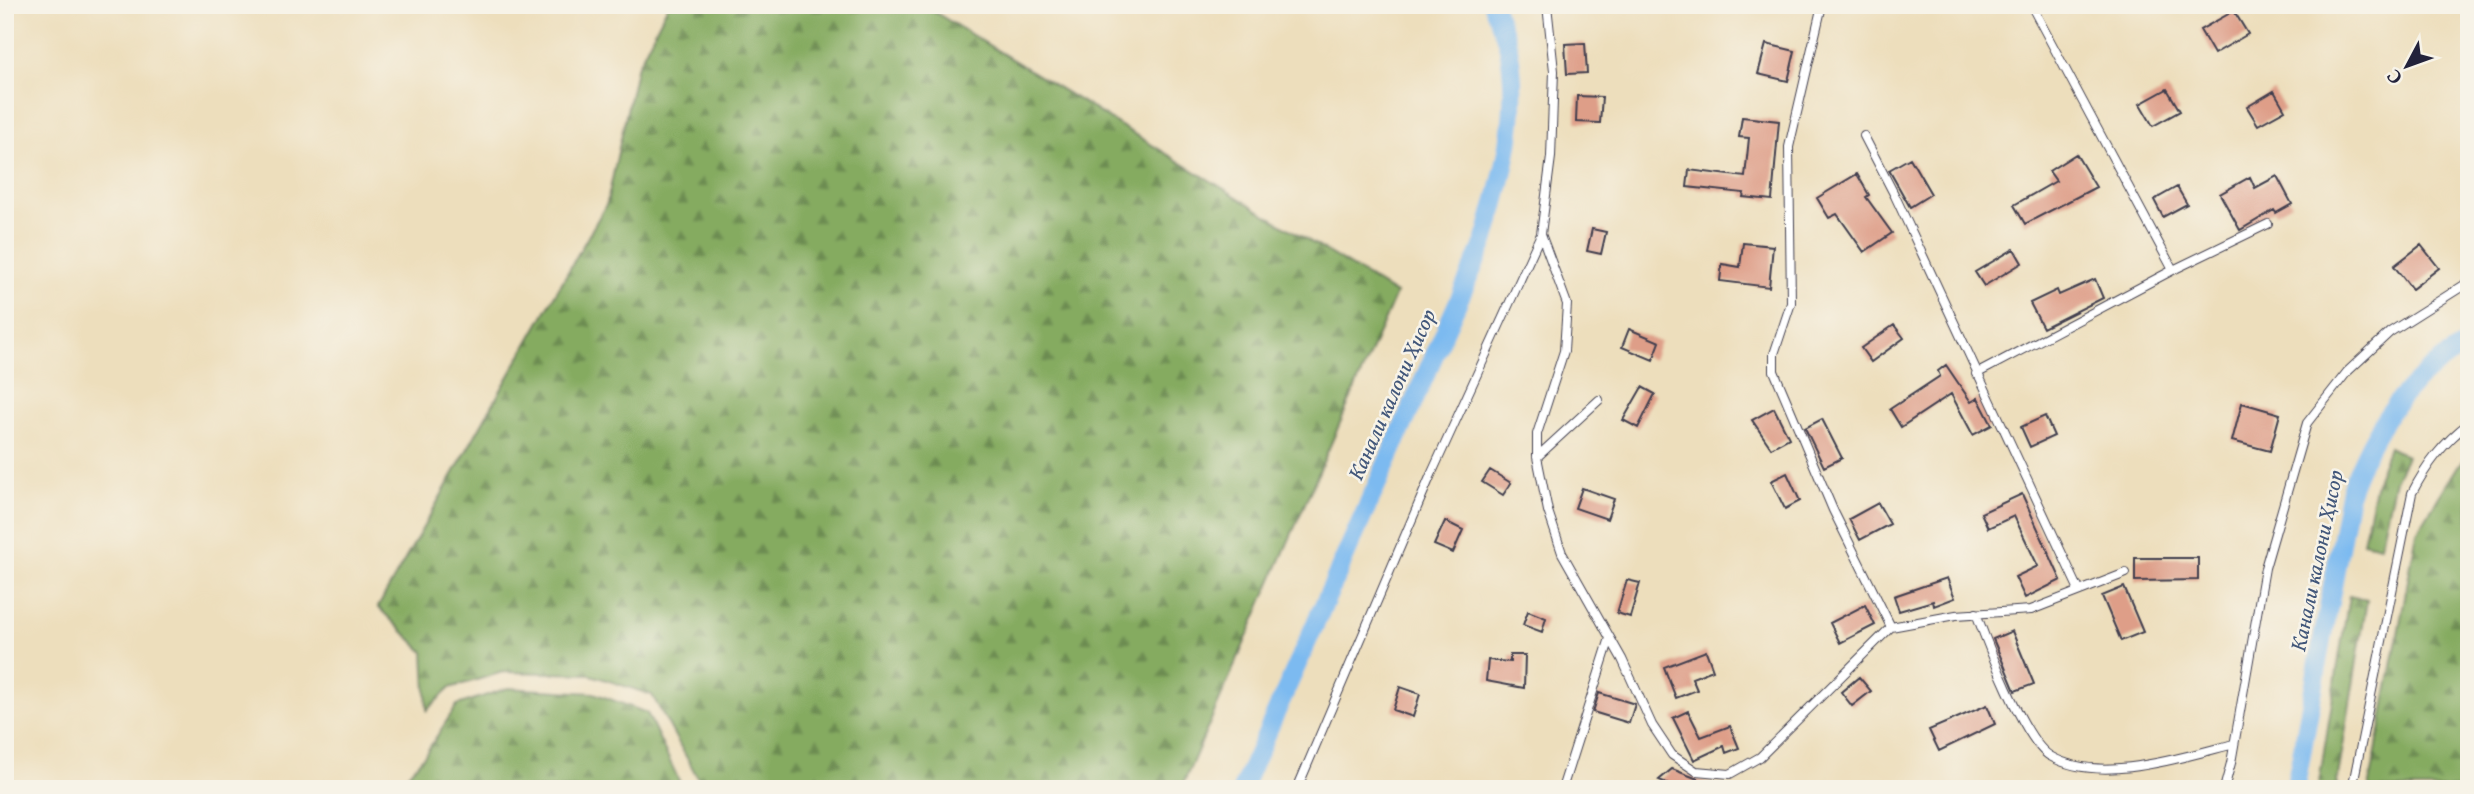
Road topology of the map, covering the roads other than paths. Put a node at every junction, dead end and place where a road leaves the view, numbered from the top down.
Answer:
1 (1547, 5) edge
2 (1822, 5) edge
3 (2031, 5) edge
4 (1864, 136) dead end
5 (2268, 225) dead end
6 (1541, 234) junction
7 (2173, 270) junction
8 (2469, 282) edge
9 (1976, 374) junction
10 (1599, 400) dead end
11 (2469, 424) edge
12 (1537, 457) junction
13 (2126, 573) dead end
14 (2079, 590) junction
15 (1976, 613) junction
16 (1891, 627) junction
17 (1610, 638) junction
18 (2234, 744) junction
19 (1297, 789) edge
20 (1562, 789) edge
21 (2224, 789) edge
22 (2352, 789) edge

1 - 6 lane
2 - 16 lane
3 - 7 lane
4 - 9 lane
5 - 7 lane
6 - 12 lane
6 - 19 lane
7 - 9 lane
8 - 18 lane
9 - 14 lane
10 - 12 lane
11 - 22 lane
12 - 17 lane
13 - 14 lane
14 - 15 lane
15 - 16 lane
15 - 18 lane
16 - 17 lane
17 - 20 lane
18 - 21 lane

